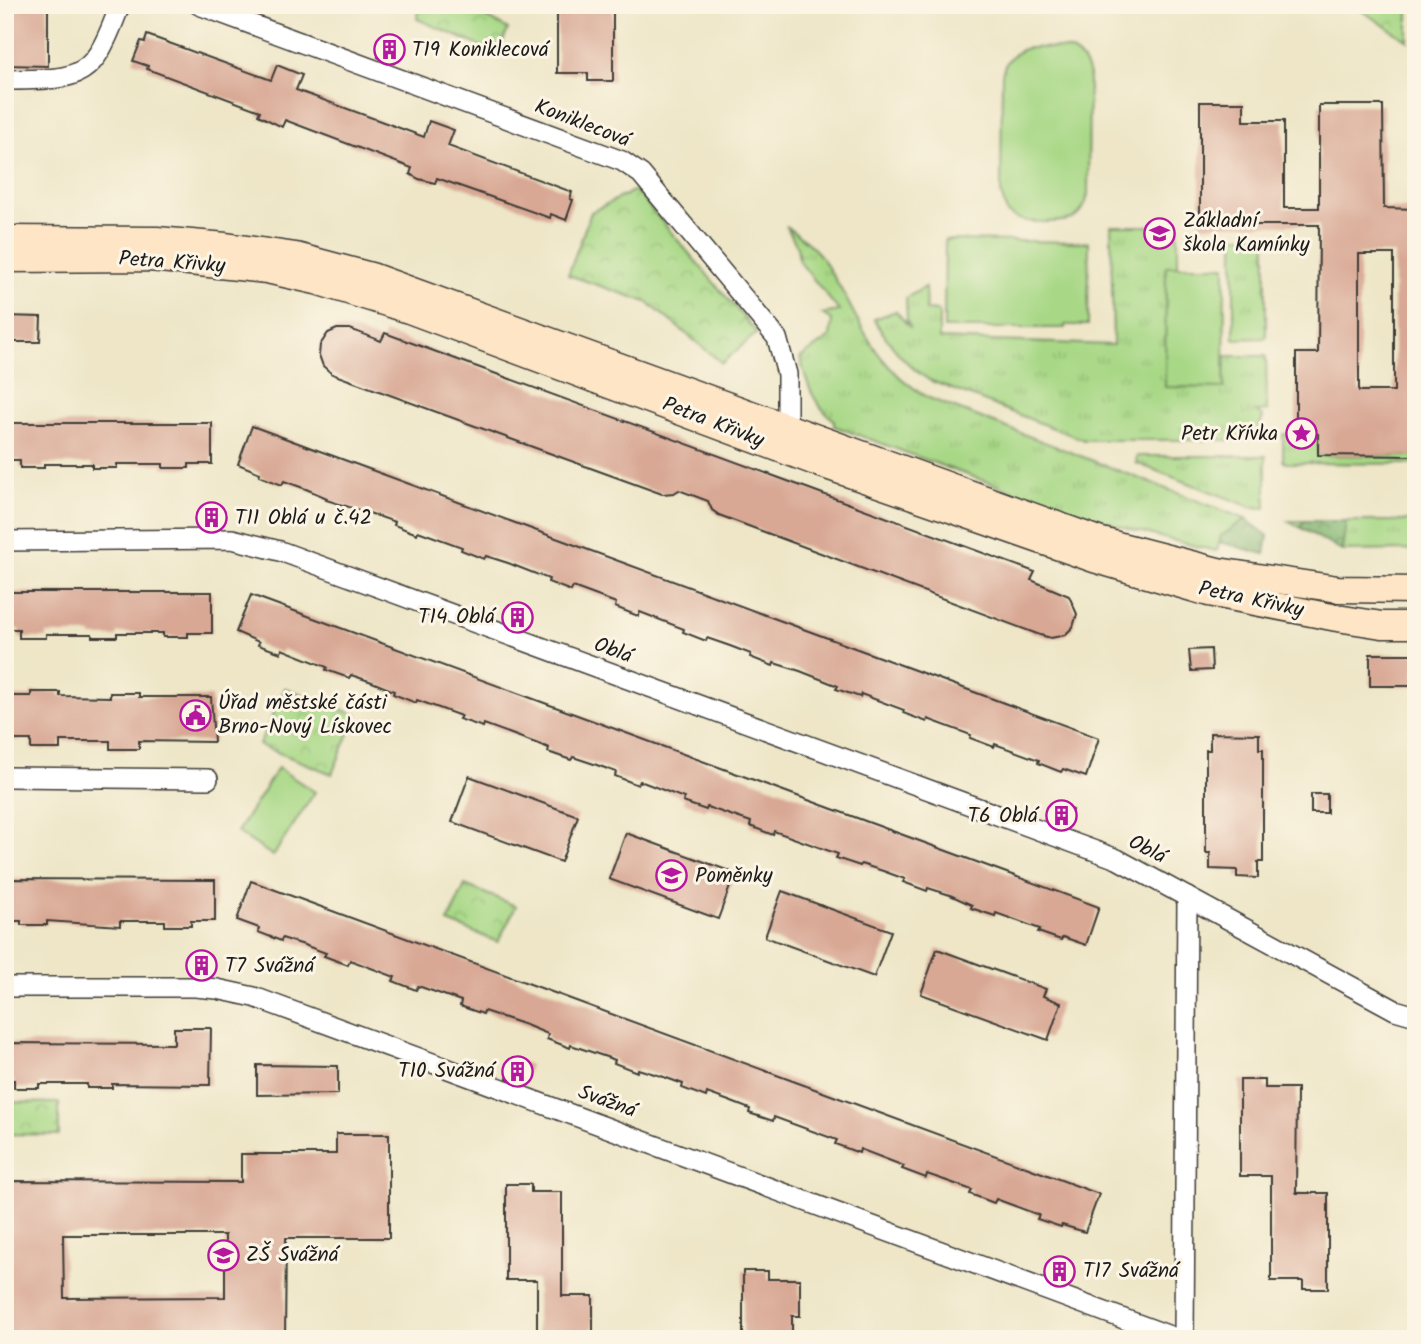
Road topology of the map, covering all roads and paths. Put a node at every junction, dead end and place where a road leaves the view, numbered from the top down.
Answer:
1 (120, 5) edge
2 (199, 5) edge
3 (5, 80) edge
4 (5, 239) edge
5 (5, 259) edge
6 (783, 438) junction
7 (5, 541) edge
8 (1416, 590) edge
9 (1416, 625) edge
10 (5, 777) edge
11 (208, 779) dead end
12 (1187, 897) junction
13 (5, 986) edge
14 (1416, 1016) edge
15 (1178, 1339) edge
16 (1184, 1339) edge

1 - 3 street
2 - 6 street, Koniklecová
4 - 6 street, Petra Křivky
5 - 6 street, Petra Křivky
6 - 8 street, Petra Křivky
6 - 9 street, Petra Křivky
7 - 12 street, Oblá
10 - 11 street
12 - 14 street, Oblá
12 - 16 street
13 - 15 street, Svážná

